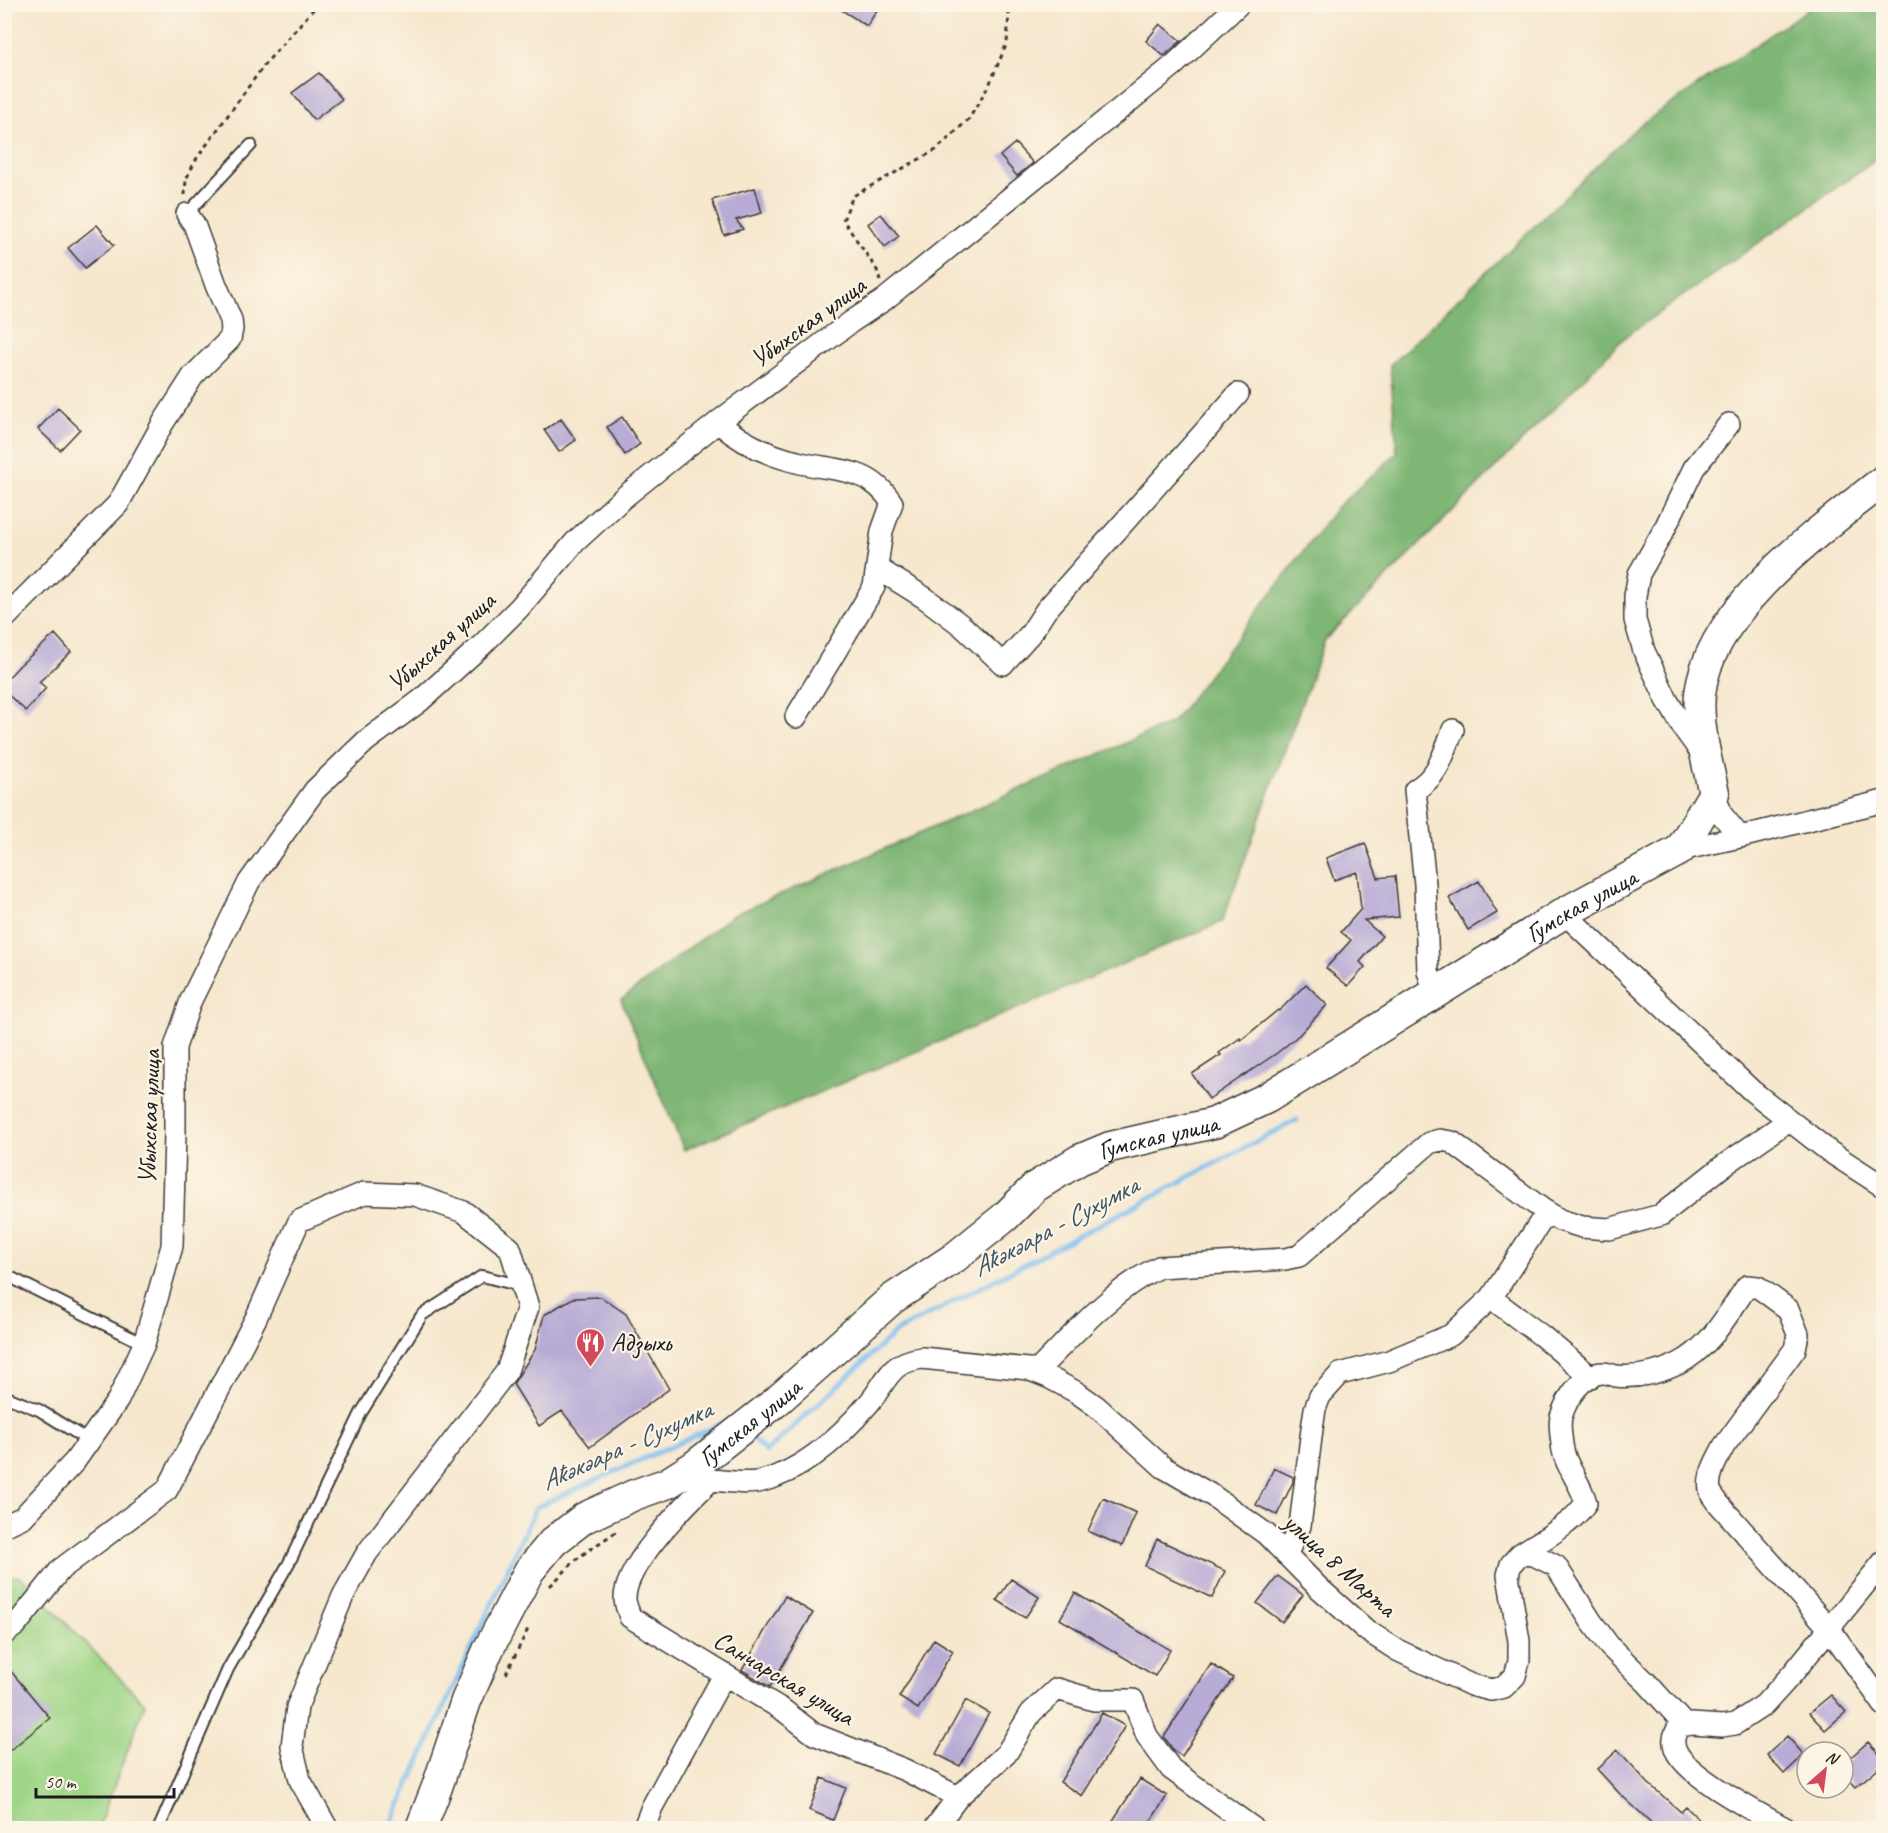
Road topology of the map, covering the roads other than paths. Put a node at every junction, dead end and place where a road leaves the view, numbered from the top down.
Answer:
1 (1239, 4) edge
2 (251, 144) dead end
3 (187, 214) joint
4 (1238, 394) dead end
5 (718, 422) junction
6 (1729, 424) dead end
7 (1884, 480) edge
8 (877, 568) junction
9 (4, 619) edge
10 (796, 717) dead end
11 (1453, 730) dead end
12 (1706, 759) junction
13 (1714, 793) junction
14 (1884, 801) edge
15 (1740, 837) junction
16 (1680, 850) junction
17 (1564, 913) junction
18 (1435, 993) junction
19 (1789, 1120) junction
20 (1884, 1187) edge
21 (1547, 1212) junction
22 (4, 1274) edge
23 (522, 1286) junction
24 (1491, 1298) junction
25 (144, 1344) junction
26 (1036, 1372) junction
27 (1591, 1377) junction
28 (4, 1396) edge
29 (89, 1441) junction
30 (684, 1506) joint
31 (4, 1526) edge
32 (1520, 1554) junction
33 (1286, 1555) junction
34 (1884, 1561) edge
35 (1829, 1628) junction
36 (4, 1635) edge
37 (724, 1675) junction
38 (1884, 1705) edge
39 (1685, 1725) junction
40 (958, 1797) junction
41 (159, 1828) edge
42 (327, 1828) edge
43 (421, 1828) edge
44 (644, 1828) edge
45 (935, 1828) edge
46 (1253, 1828) edge
47 (1785, 1828) edge

1 - 5 street, Убыхская улица
2 - 3 lane
3 - 9 street
4 - 8 street
5 - 8 street
5 - 25 street, Убыхская улица
6 - 12 street
7 - 12 street
8 - 10 street
11 - 18 street
12 - 13 street
13 - 15 street
13 - 16 street
14 - 15 street
15 - 16 street
16 - 17 street, Гумская улица
17 - 18 street, Гумская улица
17 - 19 street
18 - 43 street, Гумская улица
19 - 20 street
19 - 21 street
21 - 24 street
21 - 26 street
22 - 25 lane
23 - 36 street
23 - 41 lane
23 - 42 street
24 - 27 street
24 - 33 street
25 - 29 street, Убыхская улица
26 - 30 street, улица 8 Марта
26 - 33 street, улица 8 Марта
27 - 32 street
27 - 35 street
28 - 29 lane
29 - 31 street, Убыхская улица
30 - 37 street, Санчарская улица
32 - 33 street, улица 8 Марта
32 - 39 street
34 - 35 street
35 - 38 street
35 - 39 street
37 - 40 street, Санчарская улица
37 - 44 street
39 - 47 street
40 - 45 street
40 - 46 street

